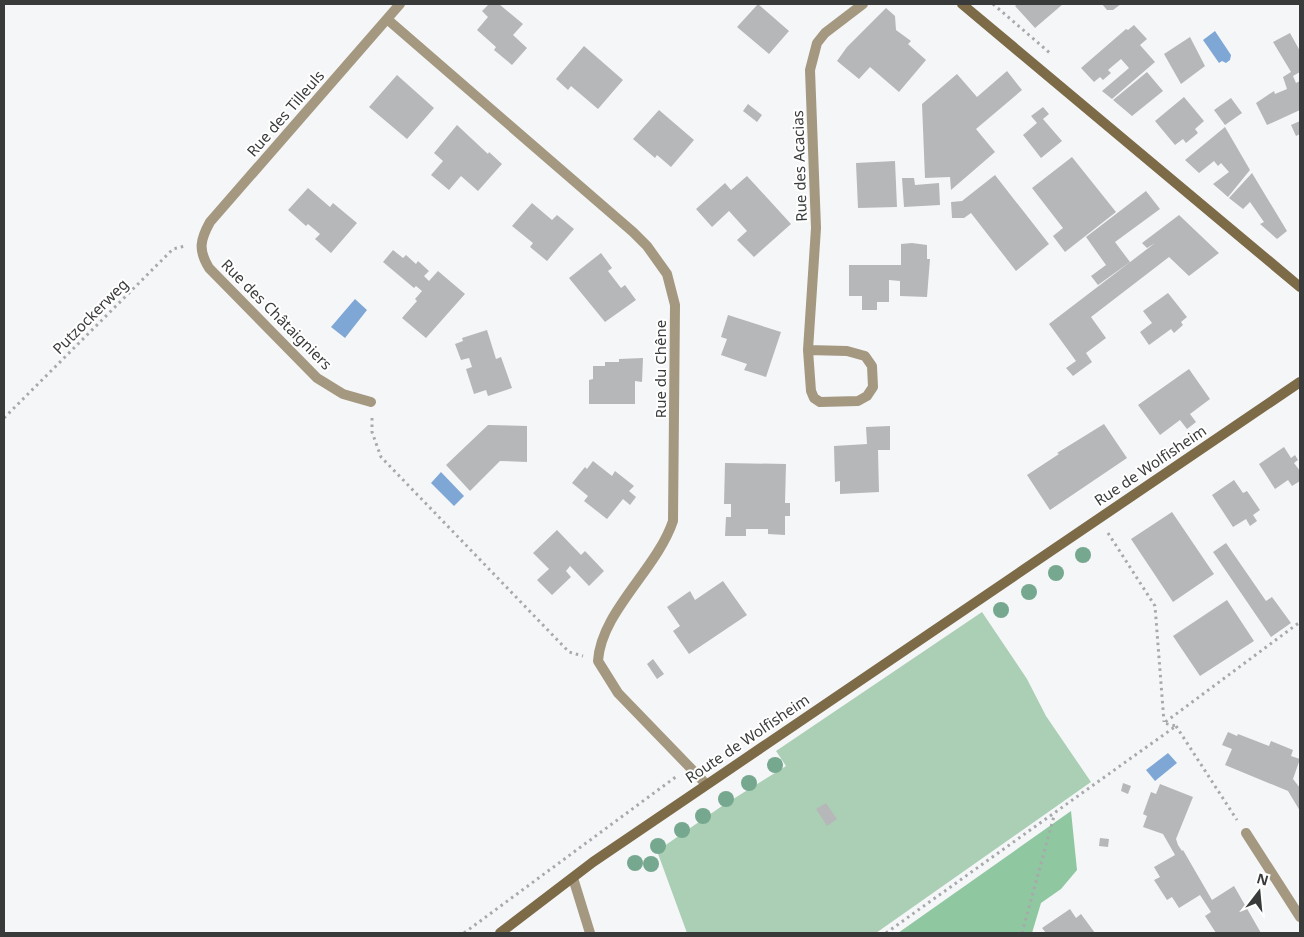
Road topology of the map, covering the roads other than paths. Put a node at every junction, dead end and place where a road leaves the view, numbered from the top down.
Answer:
1 (400, 4) edge
2 (863, 4) edge
3 (962, 4) edge
4 (387, 18) junction
5 (200, 247) joint
6 (1300, 287) edge
7 (808, 350) junction
8 (1300, 382) edge
9 (371, 402) road end
10 (1016, 573) joint
11 (706, 784) junction
12 (1246, 833) road end
13 (573, 878) junction
14 (1300, 917) edge
15 (500, 933) edge
16 (590, 933) edge

1 - 4 street, Rue des Tilleuls
2 - 7 street, Rue des Acacias
3 - 6 main road
4 - 5 street, Rue des Tilleuls
4 - 11 street, Rue du Chêne
5 - 9 street, Rue des Châtaigniers
7 - 7 street, Rue des Acacias
8 - 10 main road, Rue de Wolfisheim
10 - 11 main road, Route de Wolfisheim
11 - 13 main road, Route de Wolfisheim
12 - 14 street
13 - 15 main road, Route de Wolfisheim
13 - 16 street

